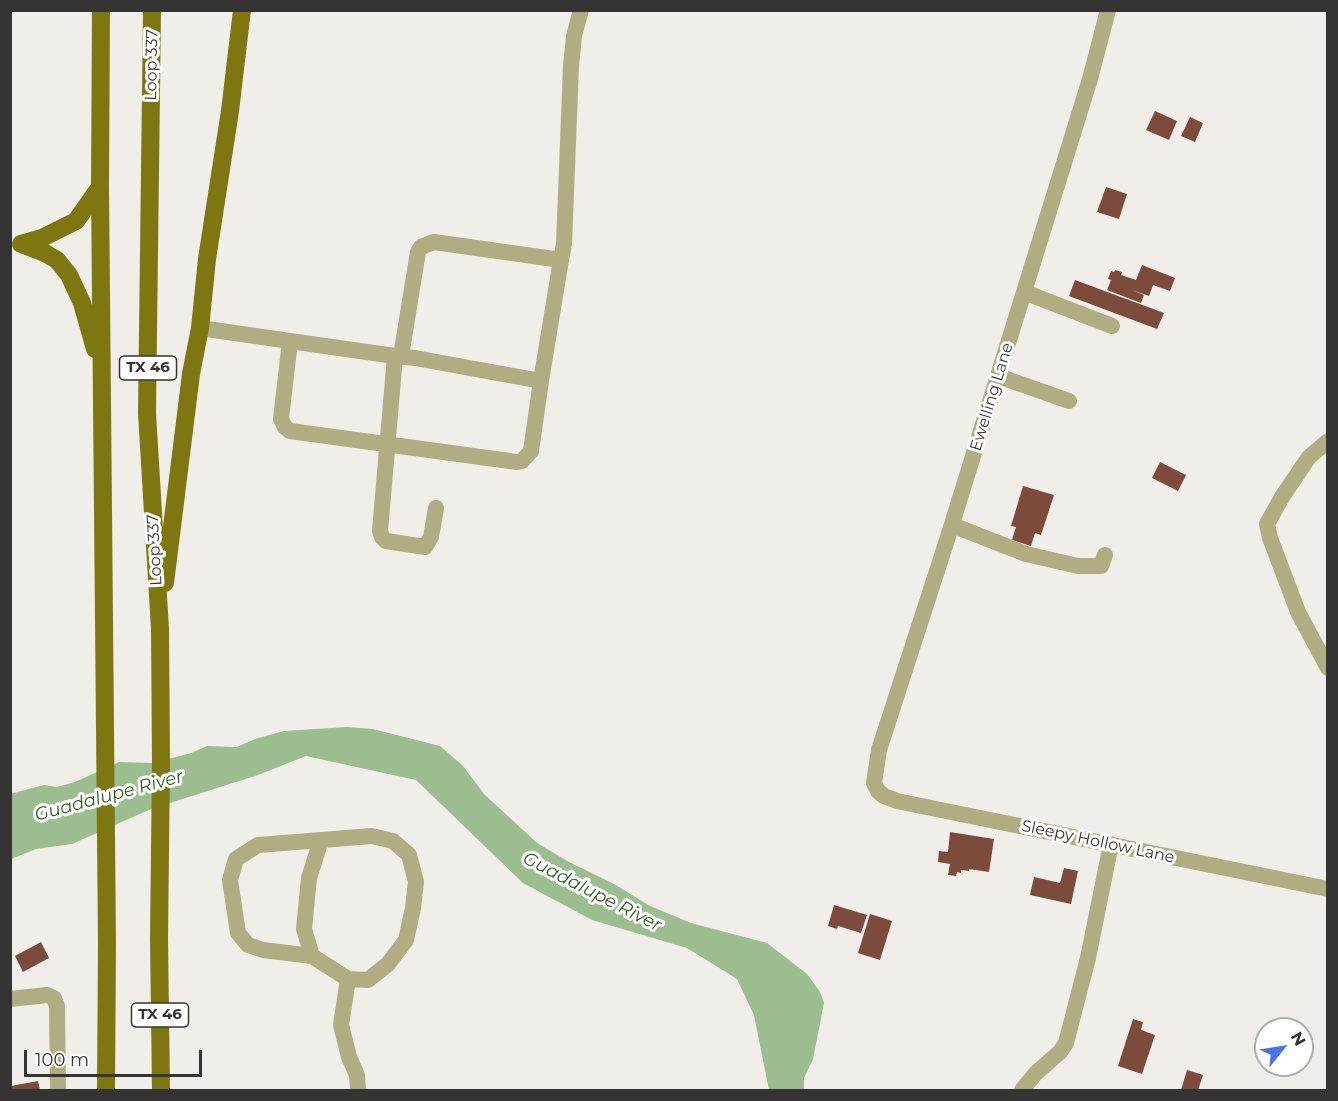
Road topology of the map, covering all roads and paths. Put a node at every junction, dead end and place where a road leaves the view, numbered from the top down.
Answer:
1 (101, 10) edge
2 (152, 10) edge
3 (242, 10) edge
4 (581, 10) edge
5 (1108, 10) edge
6 (100, 187) junction
7 (16, 244) edge
8 (561, 260) junction
9 (1024, 292) junction
10 (1112, 326) dead end
11 (200, 328) junction
12 (290, 341) junction
13 (398, 356) junction
14 (102, 372) junction
15 (998, 376) junction
16 (541, 381) junction
17 (1069, 401) dead end
18 (1328, 441) edge
19 (387, 444) junction
20 (436, 508) dead end
21 (952, 525) junction
22 (1106, 555) dead end
23 (160, 629) junction
24 (1328, 668) edge
25 (874, 783) joint
26 (321, 840) junction
27 (1111, 844) junction
28 (1328, 889) edge
29 (312, 956) junction
30 (348, 979) junction
31 (10, 999) edge
32 (106, 1056) junction
33 (58, 1090) edge
34 (97, 1090) edge
35 (106, 1090) edge
36 (161, 1090) edge
37 (358, 1090) edge
38 (1022, 1090) edge

1 - 6 main road, TX 46
2 - 23 main road, Loop 337 / TX 46
3 - 11 main road
4 - 8 street
5 - 9 street, Ewelling Lane
6 - 7 main road
6 - 14 main road, TX 46
7 - 14 main road
8 - 13 street
8 - 16 street
9 - 10 street
9 - 15 street, Ewelling Lane
11 - 12 street
11 - 23 main road
12 - 13 street
12 - 19 street
13 - 16 street
13 - 19 street
14 - 32 main road, TX 46
15 - 17 street
15 - 21 street, Ewelling Lane
16 - 19 street
18 - 24 street
19 - 20 street
21 - 22 street
21 - 25 street, Ewelling Lane
23 - 36 main road, Loop 337 / TX 46
25 - 27 street, Sleepy Hollow Lane
26 - 29 street
26 - 29 street
26 - 30 street
27 - 28 street, Sleepy Hollow Lane
27 - 38 street
29 - 30 street
30 - 37 street
31 - 33 street
32 - 34 main road
32 - 35 main road, TX 46

